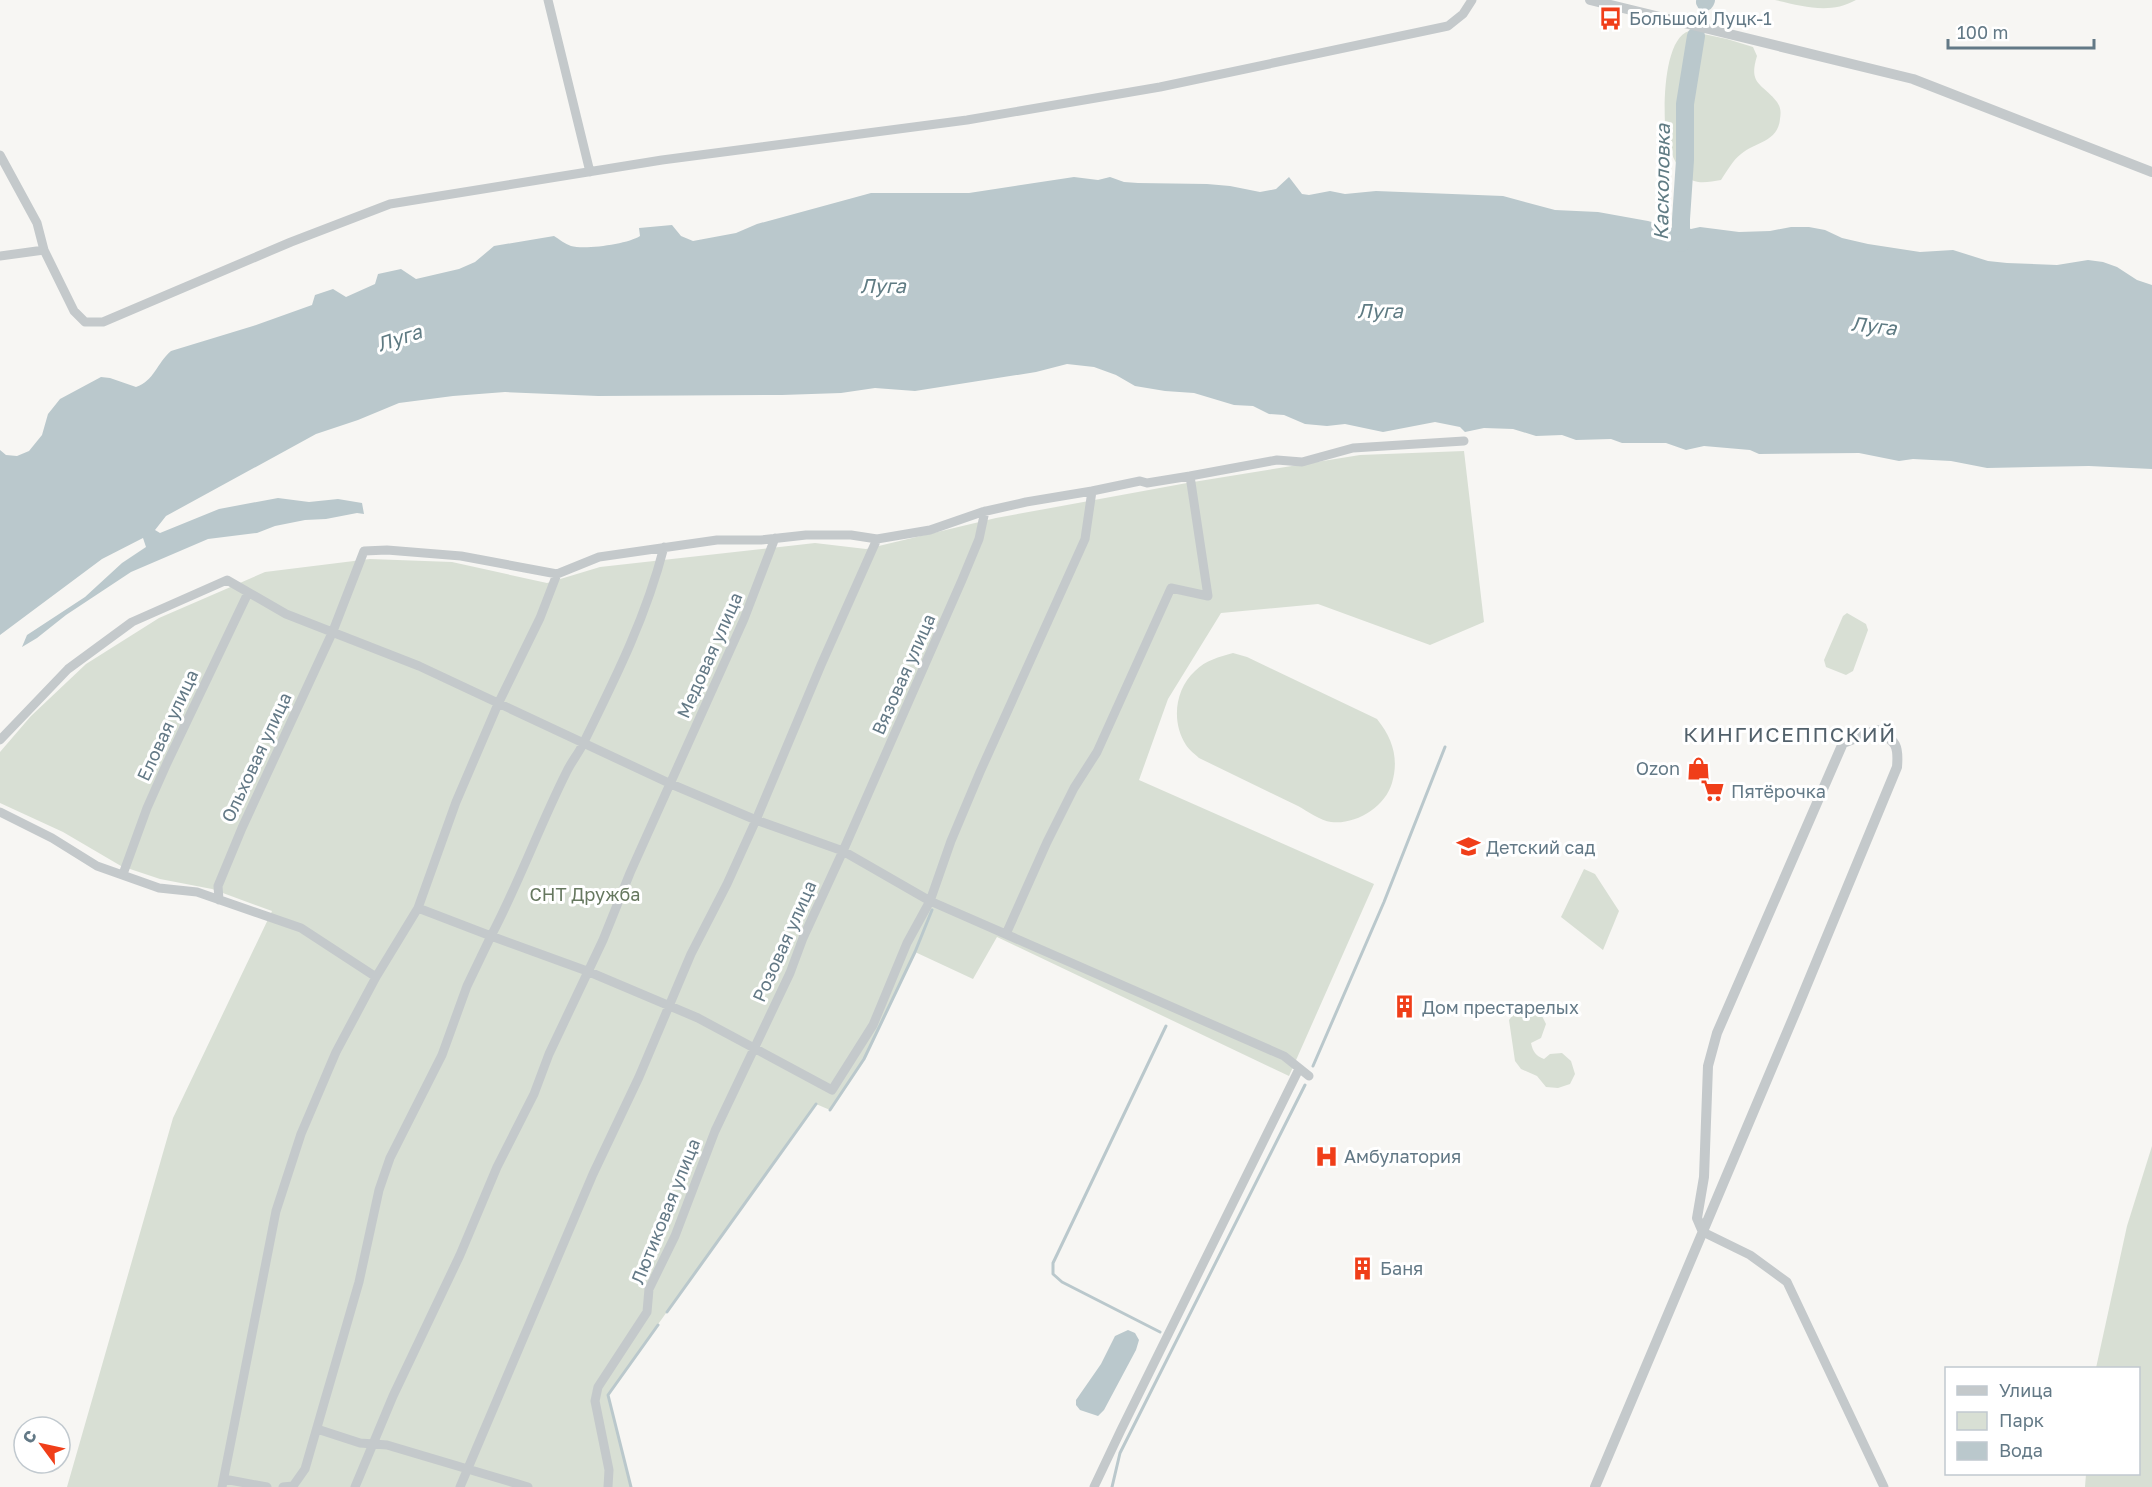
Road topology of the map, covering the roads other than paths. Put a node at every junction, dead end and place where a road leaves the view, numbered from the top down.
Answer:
1 (548, 0) edge
2 (1472, 0) edge
3 (1590, 0) edge
4 (0, 155) edge
5 (590, 172) junction
6 (2152, 172) edge
7 (44, 250) junction
8 (0, 256) edge
9 (1464, 441) dead end
10 (1190, 476) junction
11 (1092, 491) junction
12 (985, 511) junction
13 (775, 538) junction
14 (877, 539) junction
15 (664, 547) junction
16 (557, 574) junction
17 (248, 593) junction
18 (333, 631) junction
19 (498, 704) junction
20 (0, 740) edge
21 (583, 744) junction
22 (671, 784) junction
23 (0, 812) edge
24 (756, 819) junction
25 (844, 849) junction
26 (123, 874) junction
27 (219, 900) junction
28 (930, 901) junction
29 (418, 908) junction
30 (1006, 934) junction
31 (490, 936) junction
32 (587, 971) junction
33 (376, 977) junction
34 (669, 1005) junction
35 (753, 1047) junction
36 (1299, 1069) junction
37 (1310, 1076) dead end
38 (1703, 1232) junction
39 (317, 1429) junction
40 (375, 1444) junction
41 (467, 1470) junction
42 (223, 1483) edge
43 (267, 1487) edge
44 (284, 1487) edge
45 (355, 1487) edge
46 (460, 1487) edge
47 (528, 1487) edge
48 (608, 1487) edge
49 (1094, 1487) edge
50 (1595, 1487) edge
51 (1884, 1487) edge

1 - 5 street
2 - 5 street
3 - 6 street
4 - 7 street
5 - 7 street
7 - 8 street
9 - 10 street
10 - 11 street
10 - 30 street
11 - 12 street
11 - 28 street
12 - 14 street
12 - 25 street, Вязовая улица
13 - 14 street
13 - 15 street
13 - 22 street, Медовая улица
14 - 24 street
15 - 16 street
15 - 21 street
16 - 18 street, Ольховая улица
16 - 19 street
17 - 18 street
17 - 20 street
17 - 26 street, Еловая улица
18 - 19 street
18 - 27 street, Ольховая улица
19 - 21 street
19 - 29 street
21 - 22 street
21 - 31 street
22 - 24 street
22 - 32 street, Медовая улица
23 - 26 street
24 - 25 street
24 - 34 street
25 - 28 street
25 - 35 street, Розовая улица
26 - 27 street
27 - 33 street
28 - 30 street
28 - 35 street
29 - 31 street
29 - 33 street
30 - 36 street
31 - 32 street
31 - 39 street
32 - 34 street
32 - 40 street, Медовая улица
33 - 42 street
34 - 35 street
34 - 41 street
35 - 48 street, Лютиковая улица
36 - 37 street
36 - 49 street
38 - 38 street
38 - 50 street
38 - 51 street
39 - 40 street
39 - 44 street
40 - 41 street
40 - 45 street, Медовая улица
41 - 46 street
41 - 47 street
42 - 43 street

